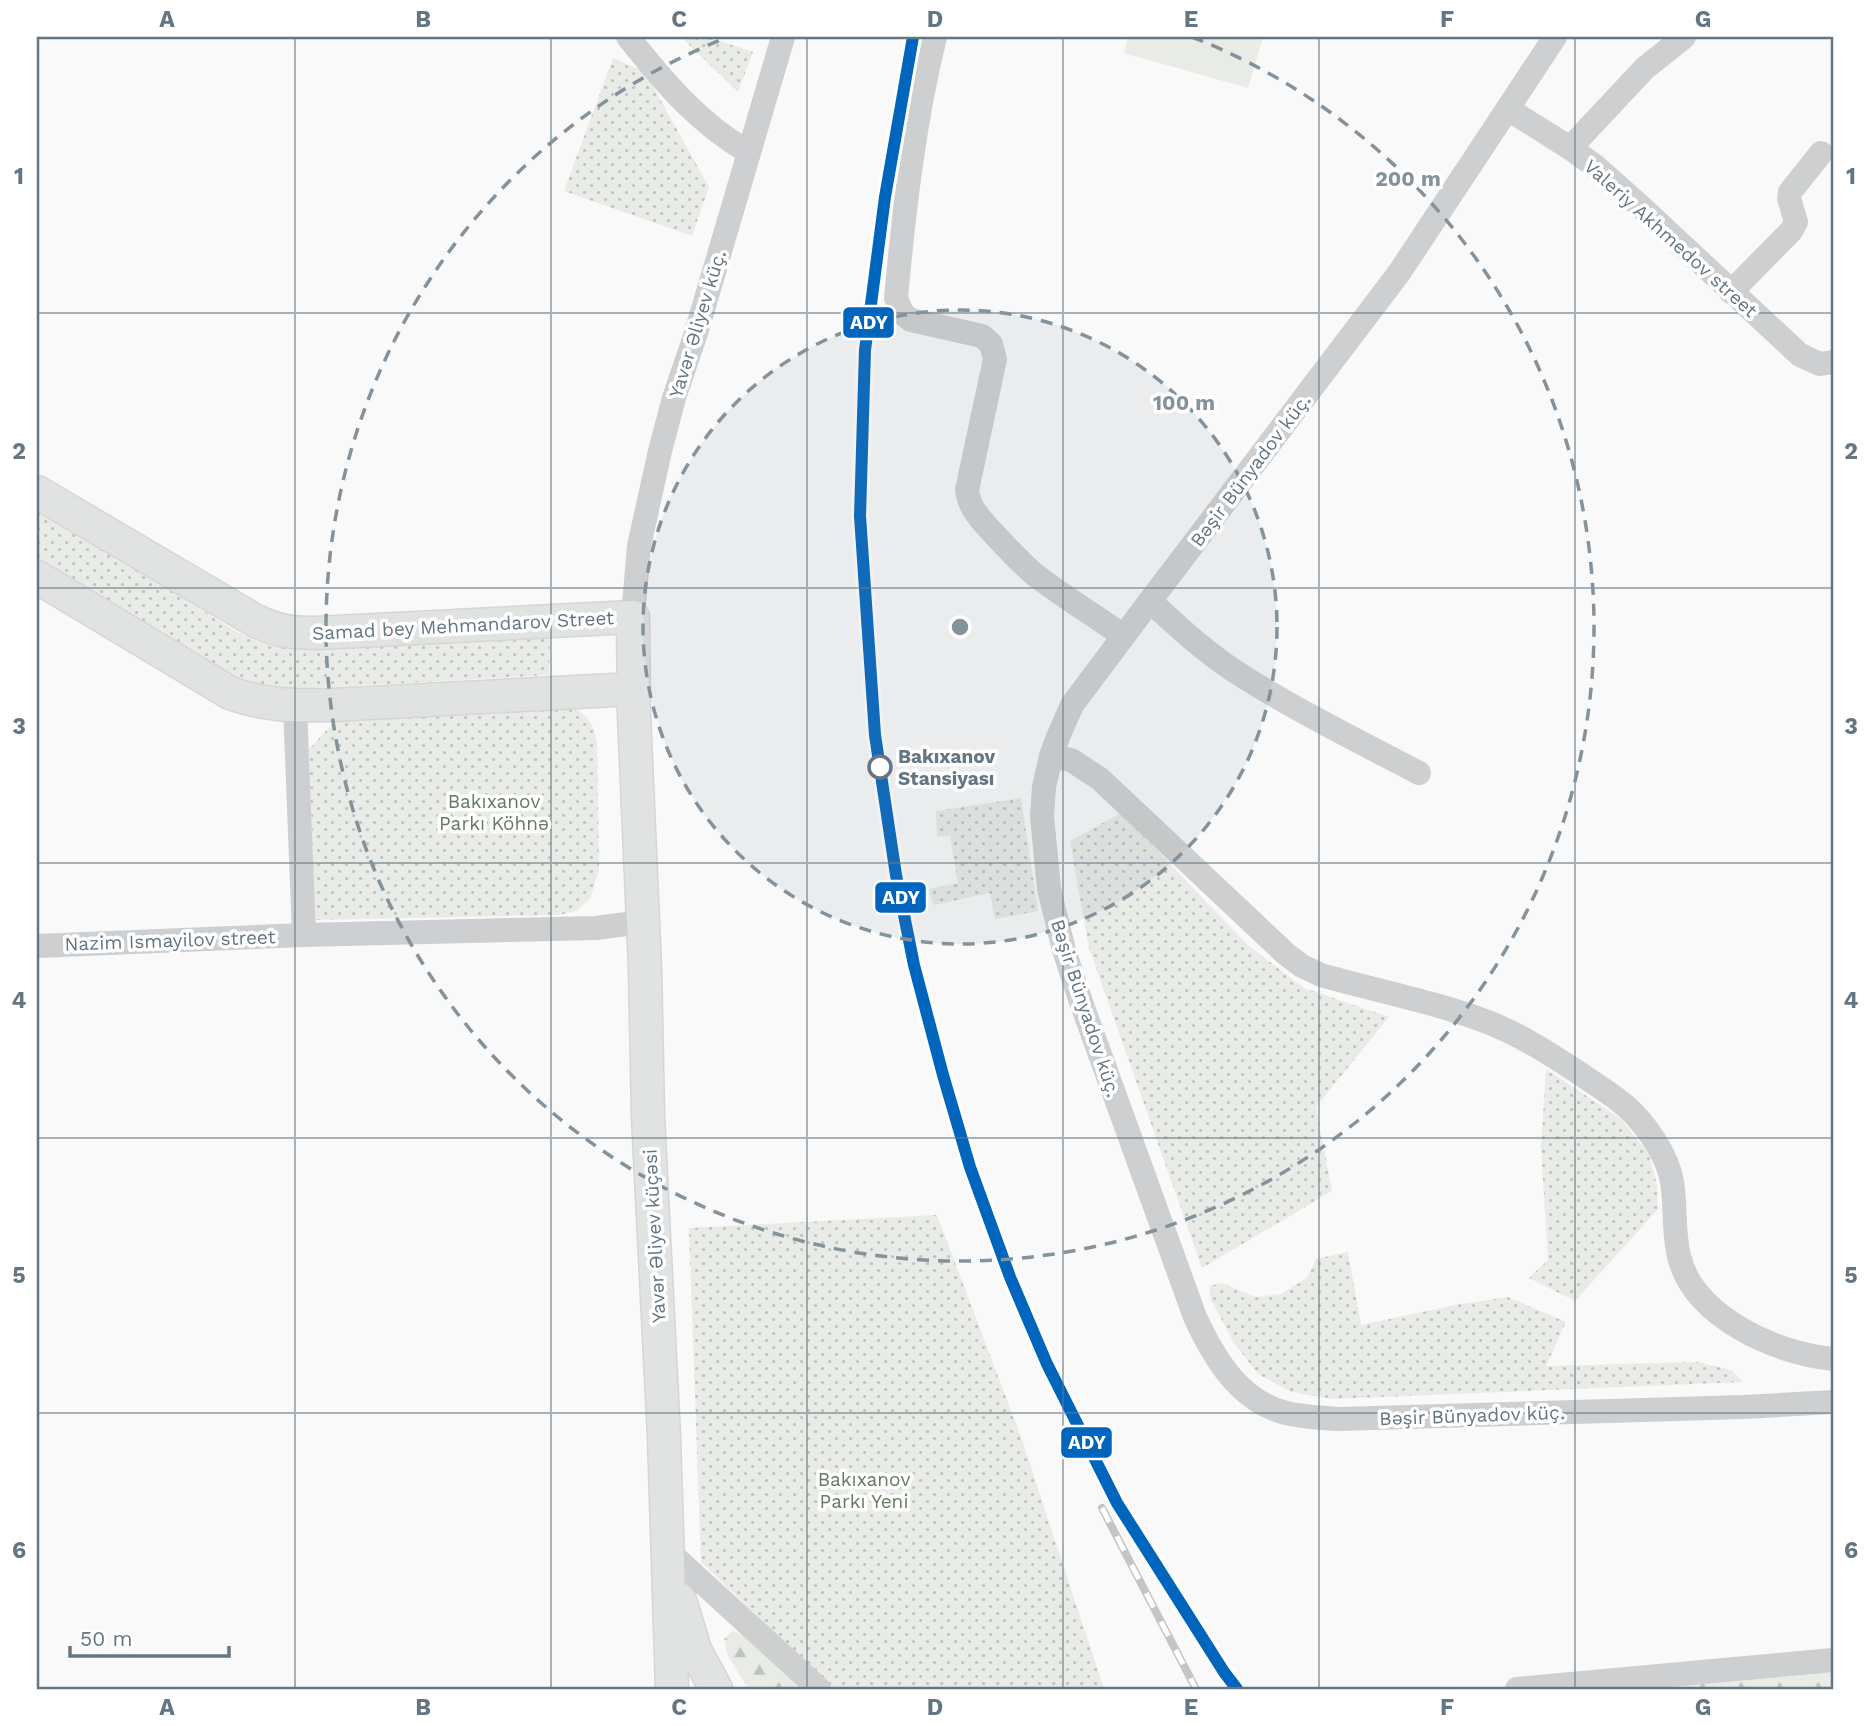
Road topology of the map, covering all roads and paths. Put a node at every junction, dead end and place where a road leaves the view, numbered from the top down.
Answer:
1 (628, 37) edge
2 (783, 37) edge
3 (935, 37) edge
4 (1555, 37) edge
5 (1684, 37) edge
6 (1508, 109) junction
7 (1570, 148) junction
8 (748, 152) junction
9 (1821, 153) dead end
10 (1731, 292) junction
11 (1833, 362) edge
12 (37, 492) edge
13 (37, 577) edge
14 (1150, 601) junction
15 (633, 617) junction
16 (1123, 636) junction
17 (633, 702) junction
18 (295, 706) junction
19 (1051, 756) junction
20 (1419, 773) dead end
21 (642, 922) junction
22 (304, 935) junction
23 (37, 946) edge
24 (1833, 1359) edge
25 (1833, 1402) edge
26 (667, 1550) junction
27 (1833, 1660) edge
28 (672, 1689) edge
29 (716, 1689) edge
30 (819, 1689) edge
31 (1517, 1689) edge

1 - 8 street
2 - 8 street, Yavər Əliyev küç.
3 - 16 street
4 - 6 street, Bəşir Bünyadov küç.
5 - 7 street
6 - 7 street, Valeriy Akhmedov street
6 - 14 street, Bəşir Bünyadov küç.
7 - 10 street, Valeriy Akhmedov street
8 - 15 street, Yavər Əliyev küç.
9 - 10 street
10 - 11 street, Valeriy Akhmedov street
12 - 15 main road, Samad bey Mehmandarov Street
13 - 18 main road
14 - 16 street, Bəşir Bünyadov küç.
14 - 20 street
15 - 17 main road
16 - 19 street, Bəşir Bünyadov küç.
17 - 18 main road
17 - 21 main road
18 - 22 street
19 - 24 street
19 - 25 street, Bəşir Bünyadov küç.
21 - 22 street, Nazim Ismayilov street
21 - 26 main road, Yavər Əliyev küçəsi
22 - 23 street, Nazim Ismayilov street
26 - 28 main road
26 - 29 main road
26 - 30 street
27 - 31 street

